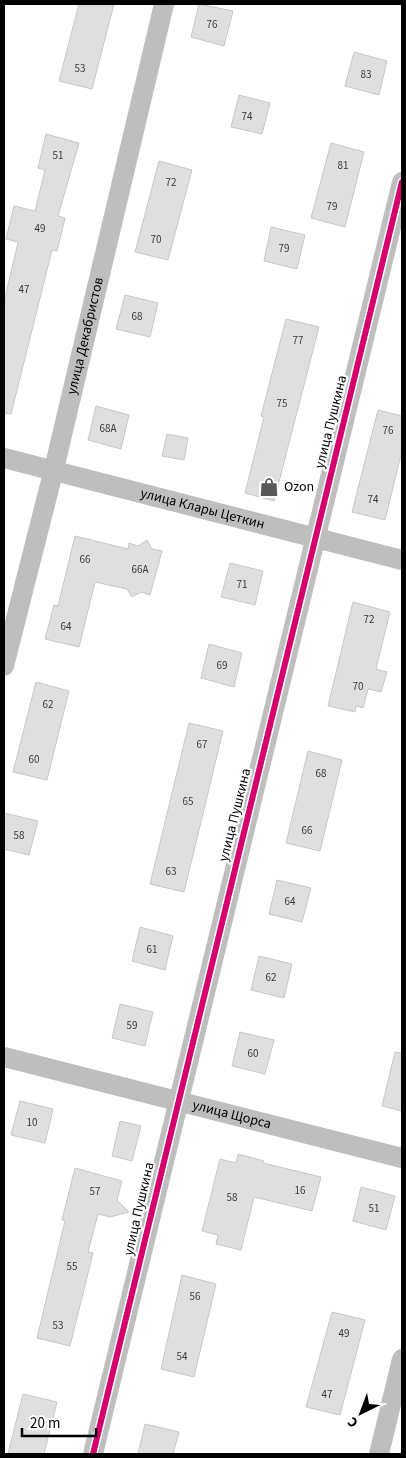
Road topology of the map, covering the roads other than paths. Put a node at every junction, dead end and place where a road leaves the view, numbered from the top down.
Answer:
1 (164, 4) edge
2 (402, 182) edge
3 (4, 458) edge
4 (54, 470) junction
5 (316, 536) junction
6 (402, 560) edge
7 (4, 666) edge
8 (4, 1057) edge
9 (178, 1101) junction
10 (402, 1158) edge
11 (402, 1359) edge
12 (93, 1454) edge
13 (379, 1454) edge

1 - 4 street, улица Декабристов
2 - 5 street, улица Пушкина
3 - 4 street, улица Клары Цеткин
4 - 5 street, улица Клары Цеткин
4 - 7 street, улица Декабристов
5 - 6 street, улица Клары Цеткин
5 - 9 street, улица Пушкина
8 - 9 street, улица Щорса
9 - 10 street, улица Щорса
9 - 12 street, улица Пушкина
11 - 13 street

